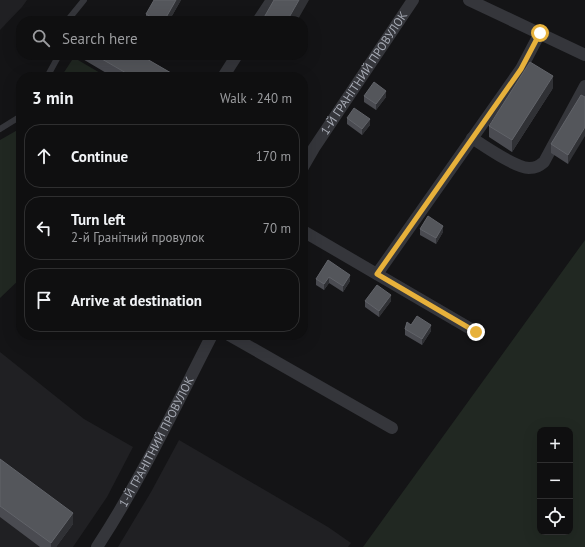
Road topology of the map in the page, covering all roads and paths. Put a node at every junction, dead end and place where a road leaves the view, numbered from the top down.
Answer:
1 (84, 0) edge
2 (272, 0) edge
3 (413, 0) edge
4 (469, 0) edge
5 (71, 16) edge
6 (261, 16) edge
7 (540, 33) junction
8 (585, 55) edge
9 (56, 60) edge
10 (234, 60) edge
11 (50, 72) edge
12 (226, 72) edge
13 (585, 86) edge
14 (16, 119) edge
15 (0, 129) edge
16 (472, 138) junction
17 (308, 158) edge
18 (308, 235) edge
19 (377, 274) junction
20 (476, 332) dead end
21 (209, 340) edge
22 (238, 340) edge
23 (392, 428) dead end
24 (96, 547) edge

1 - 5 lane
2 - 6 street
3 - 17 street, 1-Й ГРАНІТНИЙ ПРОВУЛОК
4 - 7 street
7 - 8 street
7 - 16 street
9 - 11 lane
10 - 12 street
13 - 16 street
14 - 15 lane
16 - 19 street
18 - 19 street
19 - 20 street
21 - 24 street, 1-Й ГРАНІТНИЙ ПРОВУЛОК
22 - 23 street

